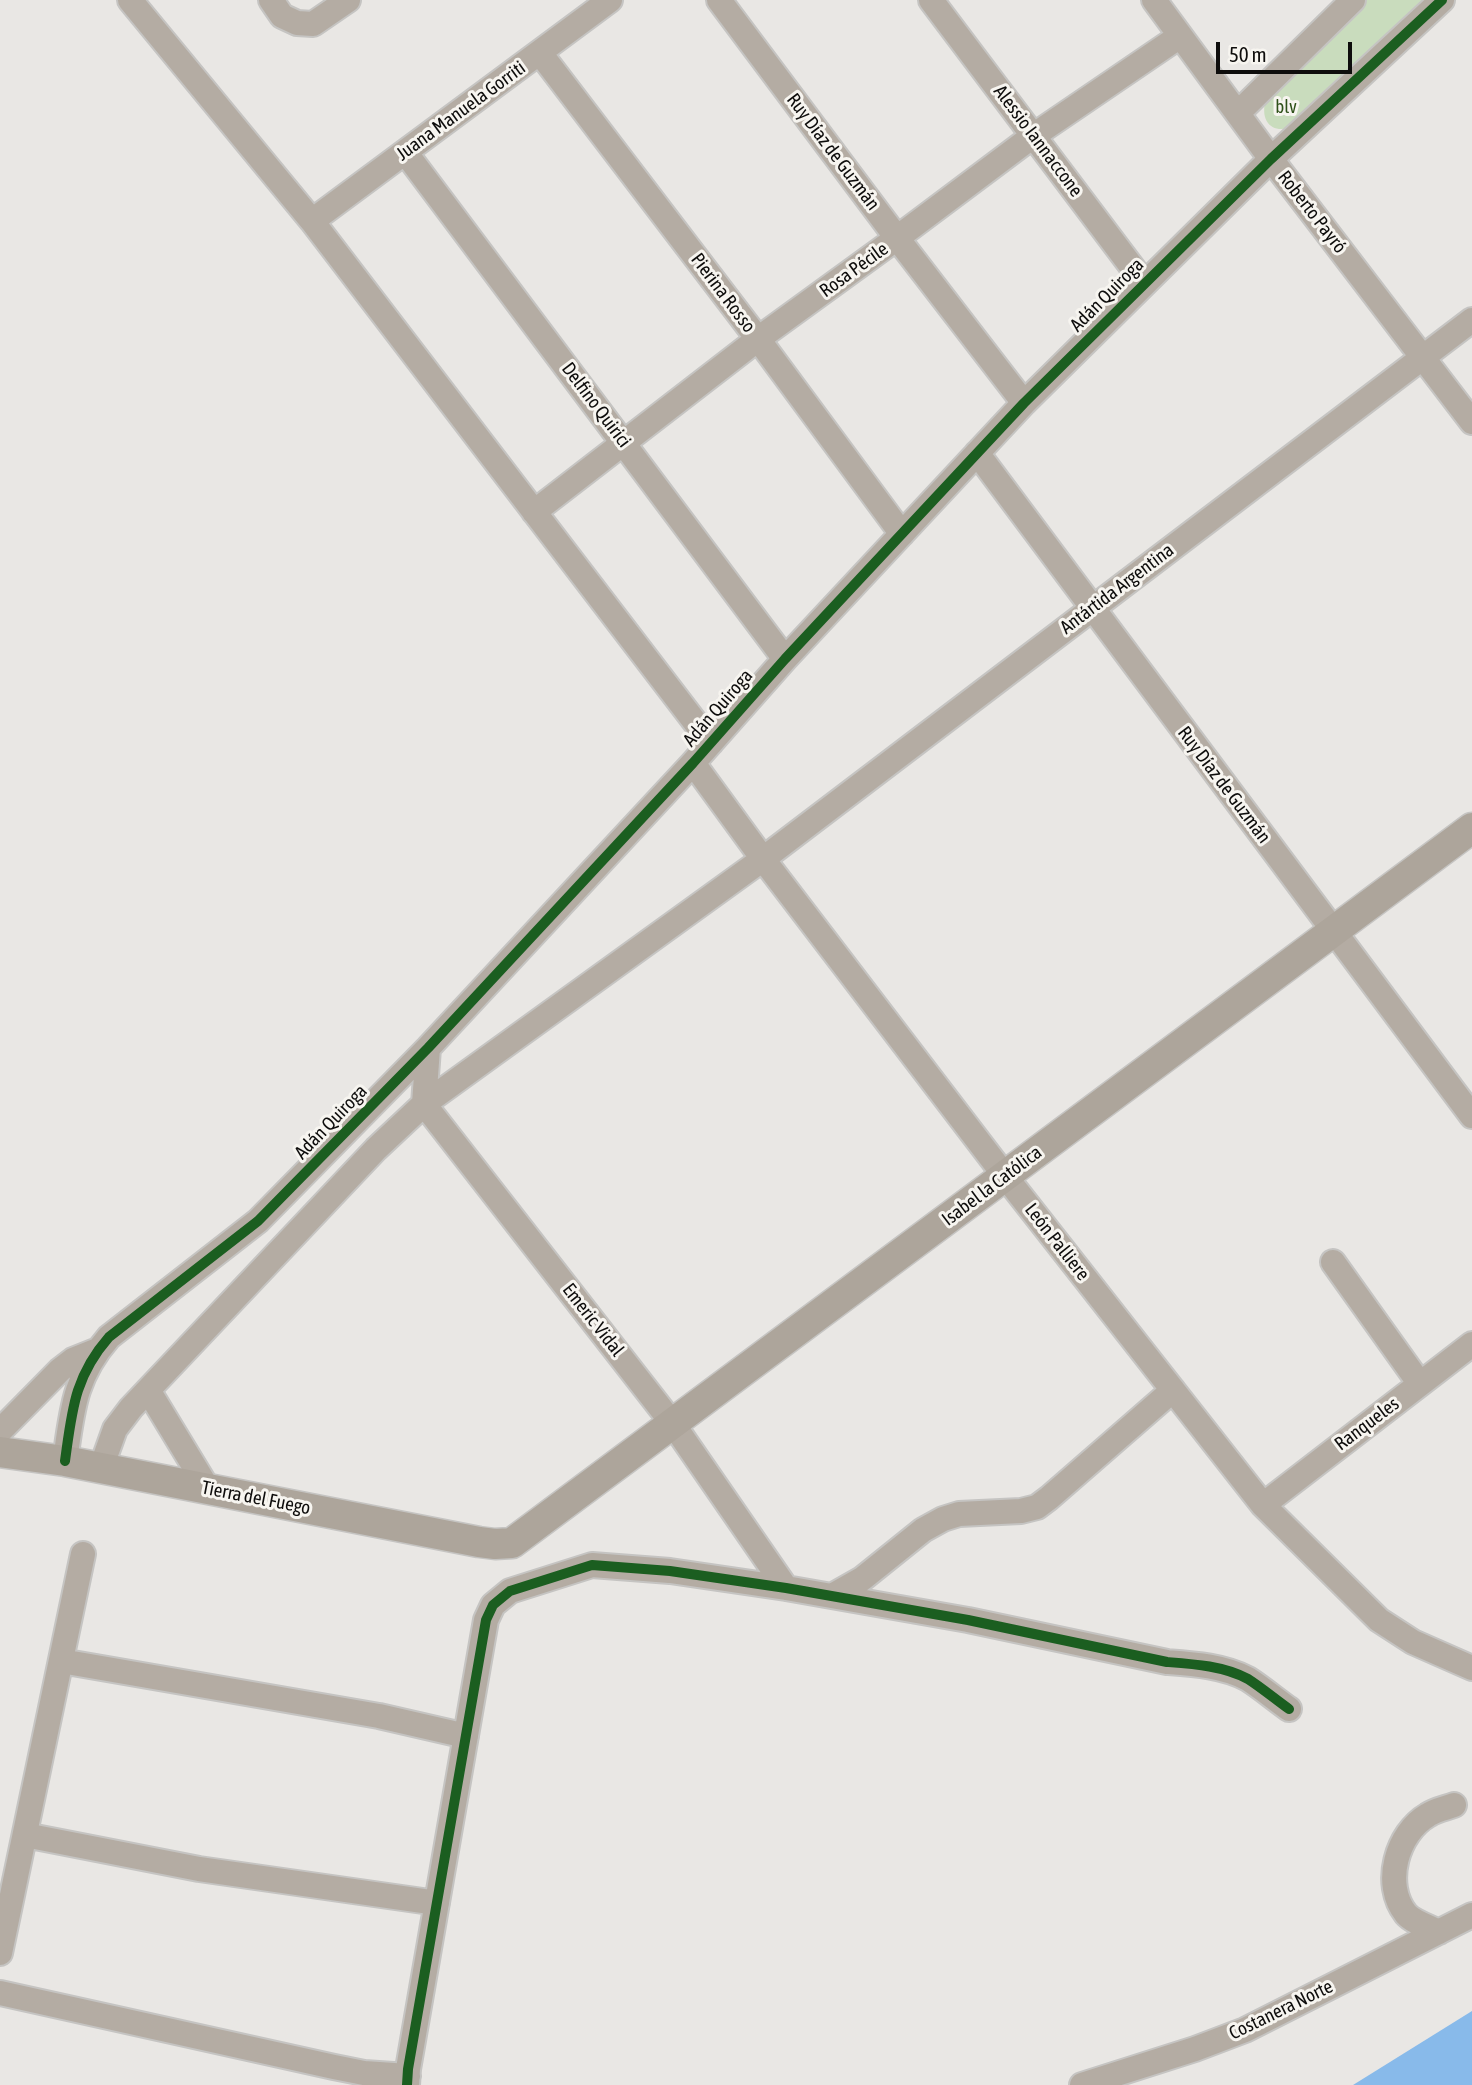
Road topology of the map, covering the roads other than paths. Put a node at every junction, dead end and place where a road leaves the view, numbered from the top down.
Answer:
1 (130, 0) edge
2 (271, 0) edge
3 (348, 0) edge
4 (610, 0) edge
5 (719, 0) edge
6 (931, 0) edge
7 (1154, 0) edge
8 (1353, 0) edge
9 (1442, 0) edge
10 (1180, 36) junction
11 (540, 53) junction
12 (1238, 113) junction
13 (1033, 136) junction
14 (405, 152) junction
15 (1271, 159) junction
16 (312, 221) junction
17 (897, 238) junction
18 (1144, 282) junction
19 (1472, 320) edge
20 (758, 339) junction
21 (1423, 356) junction
22 (1024, 403) junction
23 (1472, 422) edge
24 (624, 443) junction
25 (977, 453) junction
26 (534, 512) junction
27 (902, 534) junction
28 (1093, 608) junction
29 (785, 659) junction
30 (711, 743) junction
31 (693, 763) junction
32 (1472, 828) edge
33 (763, 859) junction
34 (1334, 931) junction
35 (428, 1048) junction
36 (424, 1104) junction
37 (1472, 1115) edge
38 (1005, 1176) junction
39 (299, 1179) junction
40 (331, 1197) junction
41 (1333, 1262) dead end
42 (1472, 1344) edge
43 (98, 1350) junction
44 (1420, 1384) junction
45 (148, 1390) junction
46 (1173, 1390) junction
47 (673, 1424) junction
48 (0, 1431) edge
49 (0, 1452) edge
50 (65, 1461) junction
51 (101, 1468) junction
52 (208, 1489) junction
53 (1263, 1504) junction
54 (512, 1543) joint
55 (83, 1554) dead end
56 (786, 1588) junction
57 (832, 1596) junction
58 (61, 1661) junction
59 (1472, 1668) edge
60 (1289, 1709) dead end
61 (466, 1736) junction
62 (1454, 1805) dead end
63 (25, 1835) junction
64 (436, 1903) junction
65 (1472, 1915) edge
66 (1439, 1932) junction
67 (0, 1953) edge
68 (0, 1993) edge
69 (407, 2081) edge
70 (1082, 2085) edge

1 - 16 street
2 - 3 street
4 - 11 street, Juana Manuela Gorriti
5 - 17 street, Ruy Díaz de Guzmán
6 - 13 street, Alessio Iannaccone
7 - 10 street, Roberto Payró
8 - 12 street
9 - 15 street, Adán Quiroga
10 - 12 street, Roberto Payró
10 - 13 street, Rosa Pécile
11 - 14 street, Juana Manuela Gorriti
11 - 20 street, Pierina Rosso
12 - 15 street, Roberto Payró
13 - 17 street, Rosa Pécile
13 - 18 street, Alessio Iannaccone
14 - 16 street, Juana Manuela Gorriti
14 - 24 street, Delfino Quirici
15 - 18 street, Adán Quiroga
15 - 21 street, Roberto Payró
16 - 26 street
17 - 20 street, Rosa Pécile
17 - 22 street, Ruy Díaz de Guzmán
18 - 22 street, Adán Quiroga
19 - 21 street, Antártida Argentina
20 - 24 street, Rosa Pécile
20 - 27 street, Pierina Rosso
21 - 23 street, Roberto Payró
21 - 28 street, Antártida Argentina
22 - 25 street, Adán Quiroga
24 - 26 street, Rosa Pécile
24 - 29 street, Delfino Quirici
25 - 27 street, Adán Quiroga
25 - 28 street, Ruy Díaz de Guzmán
26 - 30 street
27 - 29 street, Adán Quiroga
28 - 33 street, Antártida Argentina
28 - 34 street, Ruy Díaz de Guzmán
29 - 30 street, Adán Quiroga
30 - 31 street, Adán Quiroga
31 - 33 street, León Palliere
31 - 35 street, Adán Quiroga
32 - 34 main road, Isabel la Católica
33 - 36 street
33 - 38 street, León Palliere
34 - 37 street, Ruy Díaz de Guzmán
34 - 38 main road, Isabel la Católica
35 - 36 street
35 - 39 street, Adán Quiroga
36 - 40 street
36 - 47 street, Emeric Vidal
38 - 46 street, León Palliere
38 - 47 main road, Isabel la Católica
39 - 40 street
39 - 43 street, Adán Quiroga
40 - 45 street
41 - 44 street
42 - 44 street, Ranqueles
43 - 48 street
43 - 50 street, Adán Quiroga
44 - 53 street, Ranqueles
45 - 51 street
45 - 52 street
46 - 53 street, León Palliere
46 - 57 street
47 - 54 main road, Isabel la Católica
47 - 56 street, Emeric Vidal
49 - 50 main road, Tierra del Fuego
50 - 51 main road, Tierra del Fuego
51 - 52 main road, Tierra del Fuego
52 - 54 main road, Tierra del Fuego
53 - 59 street, León Palliere
55 - 58 street
56 - 57 street
56 - 61 street
57 - 60 street
58 - 61 street
58 - 63 street
61 - 64 street
62 - 66 street
63 - 64 street
63 - 67 street
64 - 69 street
65 - 66 street, Costanera Norte
66 - 70 street, Costanera Norte
68 - 69 street

